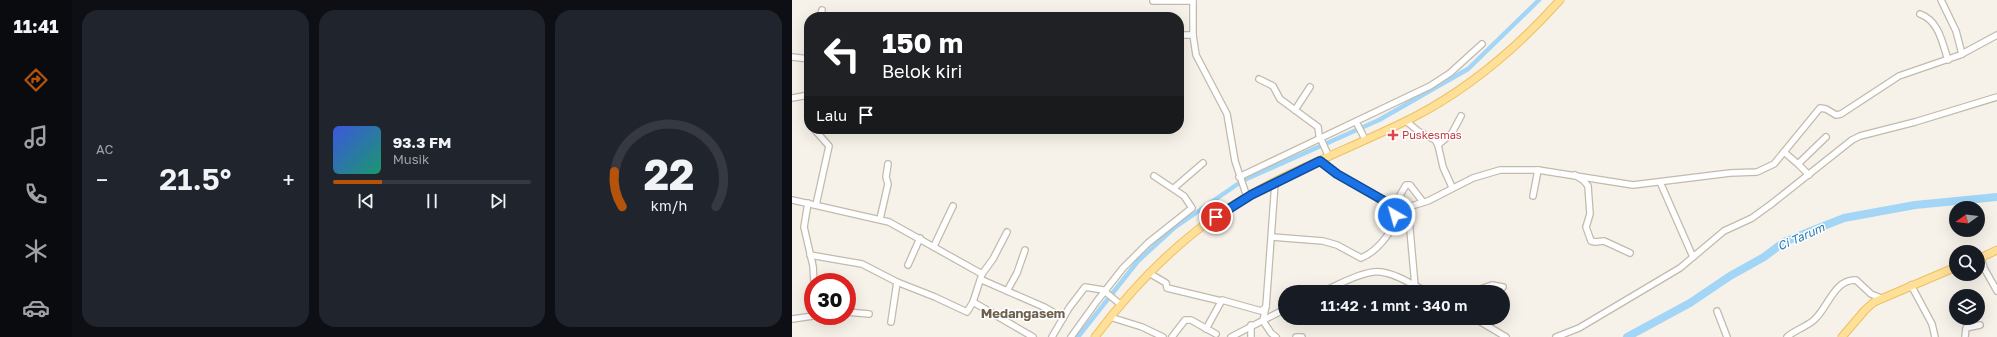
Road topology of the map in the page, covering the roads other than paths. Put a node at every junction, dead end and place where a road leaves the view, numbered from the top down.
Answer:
1 (1560, 0) edge
2 (1941, 0) edge
3 (1153, 1) edge
4 (1194, 1) edge
5 (1920, 14) dead end
6 (1184, 35) edge
7 (1193, 35) junction
8 (1997, 36) edge
9 (1482, 44) dead end
10 (1962, 54) junction
11 (792, 57) edge
12 (804, 58) edge
13 (1948, 60) junction
14 (1259, 79) dead end
15 (1310, 87) dead end
16 (804, 96) edge
17 (1997, 97) edge
18 (792, 98) edge
19 (1295, 110) junction
20 (1460, 116) dead end
21 (1406, 121) junction
22 (1357, 123) junction
23 (818, 134) edge
24 (1826, 137) dead end
25 (1364, 138) junction
26 (1320, 139) junction
27 (1438, 145) junction
28 (1784, 152) junction
29 (1328, 155) junction
30 (1320, 161) junction
31 (1203, 163) dead end
32 (888, 164) dead end
33 (1798, 164) junction
34 (1538, 170) junction
35 (1573, 174) junction
36 (1809, 175) junction
37 (1154, 176) dead end
38 (1239, 178) junction
39 (1594, 178) junction
40 (1660, 182) junction
41 (1275, 183) junction
42 (1588, 186) junction
43 (1452, 187) junction
44 (1174, 188) junction
45 (1245, 194) junction
46 (1533, 196) dead end
47 (792, 200) edge
48 (1424, 202) junction
49 (808, 203) junction
50 (816, 205) junction
51 (953, 206) dead end
52 (1407, 207) junction
53 (1395, 209) junction
54 (880, 219) junction
55 (1007, 232) dead end
56 (1272, 237) junction
57 (920, 238) junction
58 (934, 246) junction
59 (1025, 250) dead end
60 (1997, 250) edge
61 (1630, 253) dead end
62 (810, 255) junction
63 (1985, 256) edge
64 (1693, 257) junction
65 (908, 265) dead end
66 (1949, 270) edge
67 (1985, 270) edge
68 (814, 273) edge
69 (1149, 273) junction
70 (982, 277) junction
71 (897, 282) junction
72 (1339, 285) edge
73 (1413, 285) edge
74 (1415, 285) edge
75 (1911, 285) junction
76 (1007, 291) junction
77 (1997, 291) edge
78 (1106, 292) junction
79 (1881, 298) junction
80 (1221, 301) junction
81 (973, 302) junction
82 (1120, 304) junction
83 (1266, 305) junction
84 (1717, 311) dead end
85 (1278, 312) edge
86 (856, 313) edge
87 (869, 314) dead end
88 (804, 317) edge
89 (1110, 317) junction
90 (1063, 318) junction
91 (792, 319) edge
92 (1263, 319) junction
93 (891, 322) dead end
94 (1251, 325) junction
95 (1486, 325) edge
96 (1980, 325) dead end
97 (1206, 329) junction
98 (1216, 334) dead end
99 (1033, 337) edge
100 (1052, 337) edge
101 (1071, 337) edge
102 (1095, 337) edge
103 (1163, 337) edge
104 (1172, 337) edge
105 (1231, 337) edge
106 (1251, 337) edge
107 (1276, 337) edge
108 (1296, 337) edge
109 (1302, 337) edge
110 (1506, 337) edge
111 (1556, 337) edge
112 (1727, 337) edge
113 (1787, 337) edge
114 (1842, 337) edge
115 (1935, 337) edge
116 (1965, 337) edge

1 - 21 main road
2 - 10 street
3 - 4 street
4 - 7 street
5 - 13 street
6 - 7 street
7 - 38 street
8 - 10 street
9 - 22 street
10 - 13 street
11 - 12 street
13 - 28 street
14 - 19 street
15 - 19 street
16 - 18 street
17 - 36 street
19 - 26 street
20 - 27 street
21 - 25 main road
21 - 27 street
22 - 25 street
22 - 26 street
23 - 50 street
24 - 33 street
25 - 29 main road
26 - 29 street
26 - 38 street
27 - 43 street
28 - 33 street
28 - 40 street
29 - 30 main road
30 - 41 main road
30 - 53 street
31 - 44 street
32 - 54 street
33 - 36 street
34 - 35 street
34 - 43 street
34 - 46 street
35 - 39 street
35 - 42 street
36 - 64 street
37 - 44 street
38 - 45 street
39 - 40 street
39 - 42 street
40 - 64 street
41 - 45 main road
41 - 56 street
42 - 61 street
43 - 48 street
44 - 78 street
45 - 69 main road
47 - 49 street
48 - 52 street
48 - 52 street
49 - 50 street
49 - 62 street
50 - 54 street
51 - 58 street
52 - 53 street
52 - 74 street
53 - 56 street
54 - 57 street
55 - 70 street
56 - 83 street
57 - 58 street
57 - 65 street
58 - 70 street
59 - 76 street
60 - 63 main road
62 - 68 street
62 - 71 street
64 - 111 street
66 - 75 main road
67 - 77 street
69 - 80 street
69 - 82 main road
70 - 76 street
70 - 81 street
71 - 81 street
71 - 93 street
72 - 73 street
75 - 79 main road
75 - 115 street
76 - 90 street
78 - 82 street
78 - 90 street
78 - 101 street
79 - 113 street
79 - 114 main road
80 - 83 street
80 - 97 street
81 - 99 street
82 - 89 main road
83 - 92 street
84 - 112 street
85 - 92 street
86 - 87 street
88 - 91 street
89 - 102 main road
89 - 103 street
90 - 100 street
92 - 94 street
92 - 107 street
94 - 105 street
94 - 106 street
95 - 110 street
96 - 116 street
97 - 98 street
97 - 104 street
108 - 109 street

